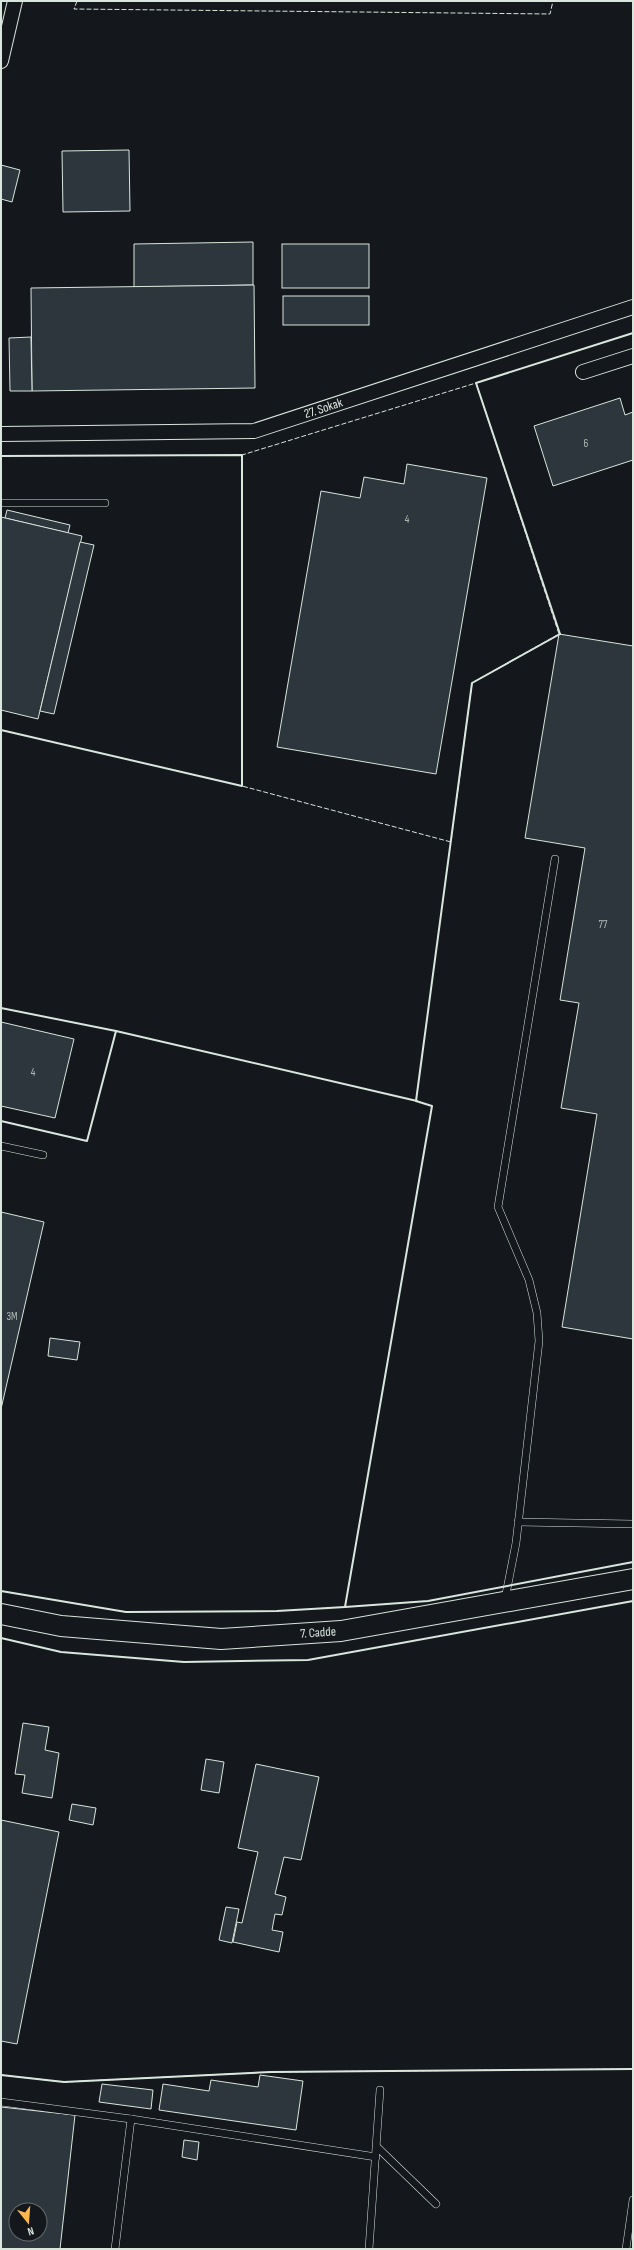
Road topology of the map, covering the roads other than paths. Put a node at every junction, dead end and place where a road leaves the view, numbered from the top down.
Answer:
1 (15, 1) edge
2 (1, 61) edge
3 (633, 307) edge
4 (633, 356) edge
5 (583, 372) dead end
6 (1, 434) edge
7 (1, 503) edge
8 (105, 504) dead end
9 (555, 859) dead end
10 (1, 1146) edge
11 (42, 1155) dead end
12 (518, 1522) junction
13 (633, 1524) edge
14 (633, 1579) edge
15 (504, 1604) junction
16 (1, 1614) edge
17 (380, 2090) dead end
18 (1, 2102) edge
19 (131, 2119) junction
20 (377, 2147) junction
21 (376, 2157) junction
22 (633, 2200) edge
23 (436, 2204) dead end
24 (115, 2249) edge
25 (369, 2249) edge
26 (626, 2249) edge

1 - 2 street
3 - 6 street, 27. Sokak
4 - 5 street
7 - 8 lane
9 - 12 lane
10 - 11 lane
12 - 13 lane
12 - 15 lane
14 - 15 street, 7. Cadde
15 - 16 street, 7. Cadde
17 - 20 lane
18 - 19 lane
19 - 21 lane
19 - 24 lane
20 - 21 lane
20 - 23 lane
21 - 25 lane
22 - 26 lane

